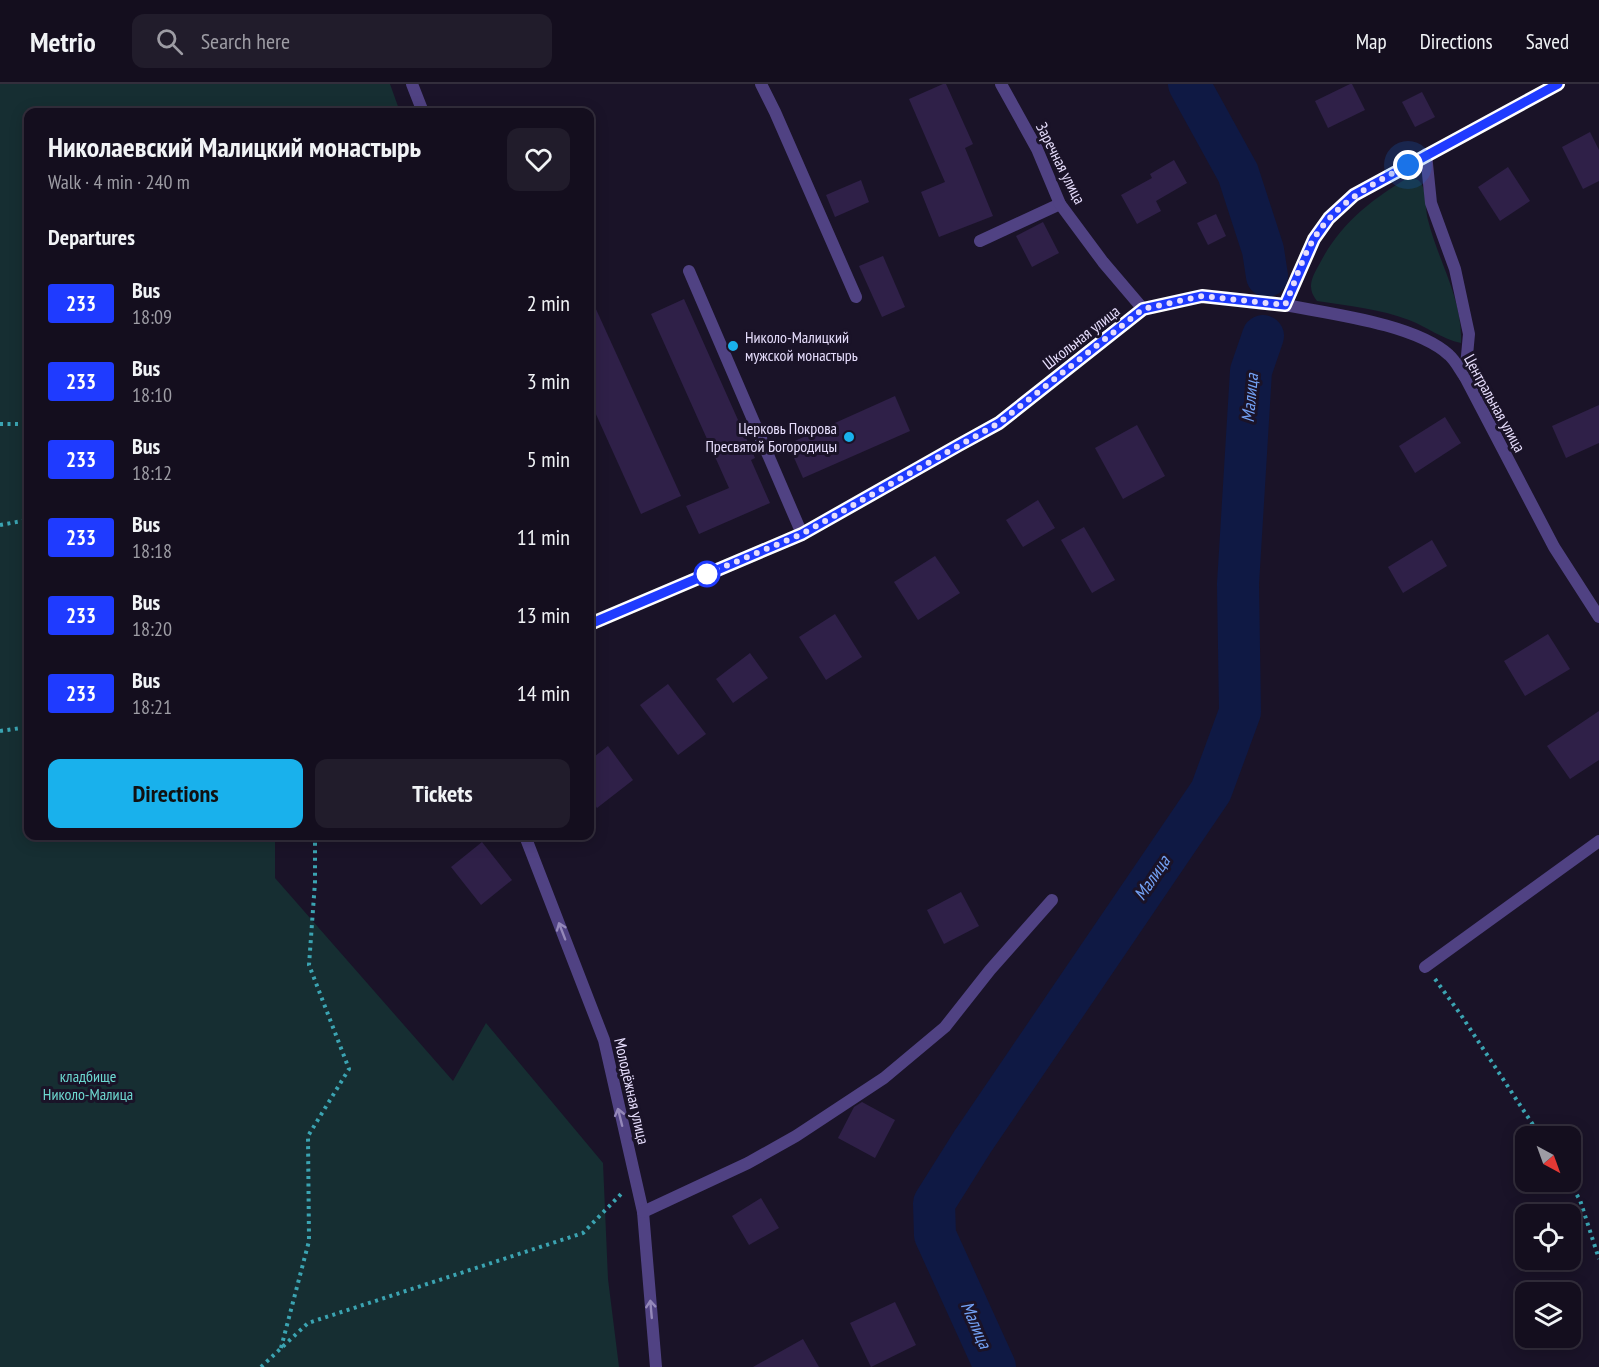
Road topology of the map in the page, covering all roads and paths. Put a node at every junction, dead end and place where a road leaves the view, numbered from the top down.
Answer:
1 (412, 84) edge
2 (761, 84) edge
3 (1001, 84) edge
4 (1558, 84) edge
5 (421, 108) edge
6 (1426, 154) junction
7 (1060, 204) junction
8 (980, 241) dead end
9 (689, 271) dead end
10 (856, 297) dead end
11 (1285, 305) junction
12 (1143, 309) junction
13 (1465, 377) junction
14 (0, 424) edge
15 (24, 424) edge
16 (24, 521) edge
17 (0, 525) edge
18 (802, 534) junction
19 (1599, 618) edge
20 (594, 622) edge
21 (24, 728) edge
22 (0, 731) edge
23 (315, 840) edge
24 (527, 840) edge
25 (1599, 841) edge
26 (1052, 900) dead end
27 (1425, 967) joint
28 (1534, 1126) edge
29 (635, 1179) junction
30 (1575, 1192) edge
31 (643, 1212) junction
32 (1599, 1259) edge
33 (281, 1348) junction
34 (261, 1367) edge
35 (656, 1367) edge

1 - 5 street
2 - 10 street
3 - 7 street, Заречная улица
4 - 6 street
6 - 11 street
6 - 13 street
7 - 8 street
7 - 12 street, Заречная улица
9 - 18 street
11 - 12 street, Школьная улица
11 - 13 street, Центральная улица
12 - 18 street, Школьная улица
13 - 19 street, Центральная улица
14 - 15 path
16 - 17 path
18 - 20 street, Школьная улица
21 - 22 path
23 - 33 path
29 -> 24 street, Молодёжная улица
25 - 27 street
26 - 31 street
27 - 28 path
29 - 31 street, Молодёжная улица
29 - 33 path
30 - 32 path
35 -> 31 street, Молодёжная улица
33 - 34 path

